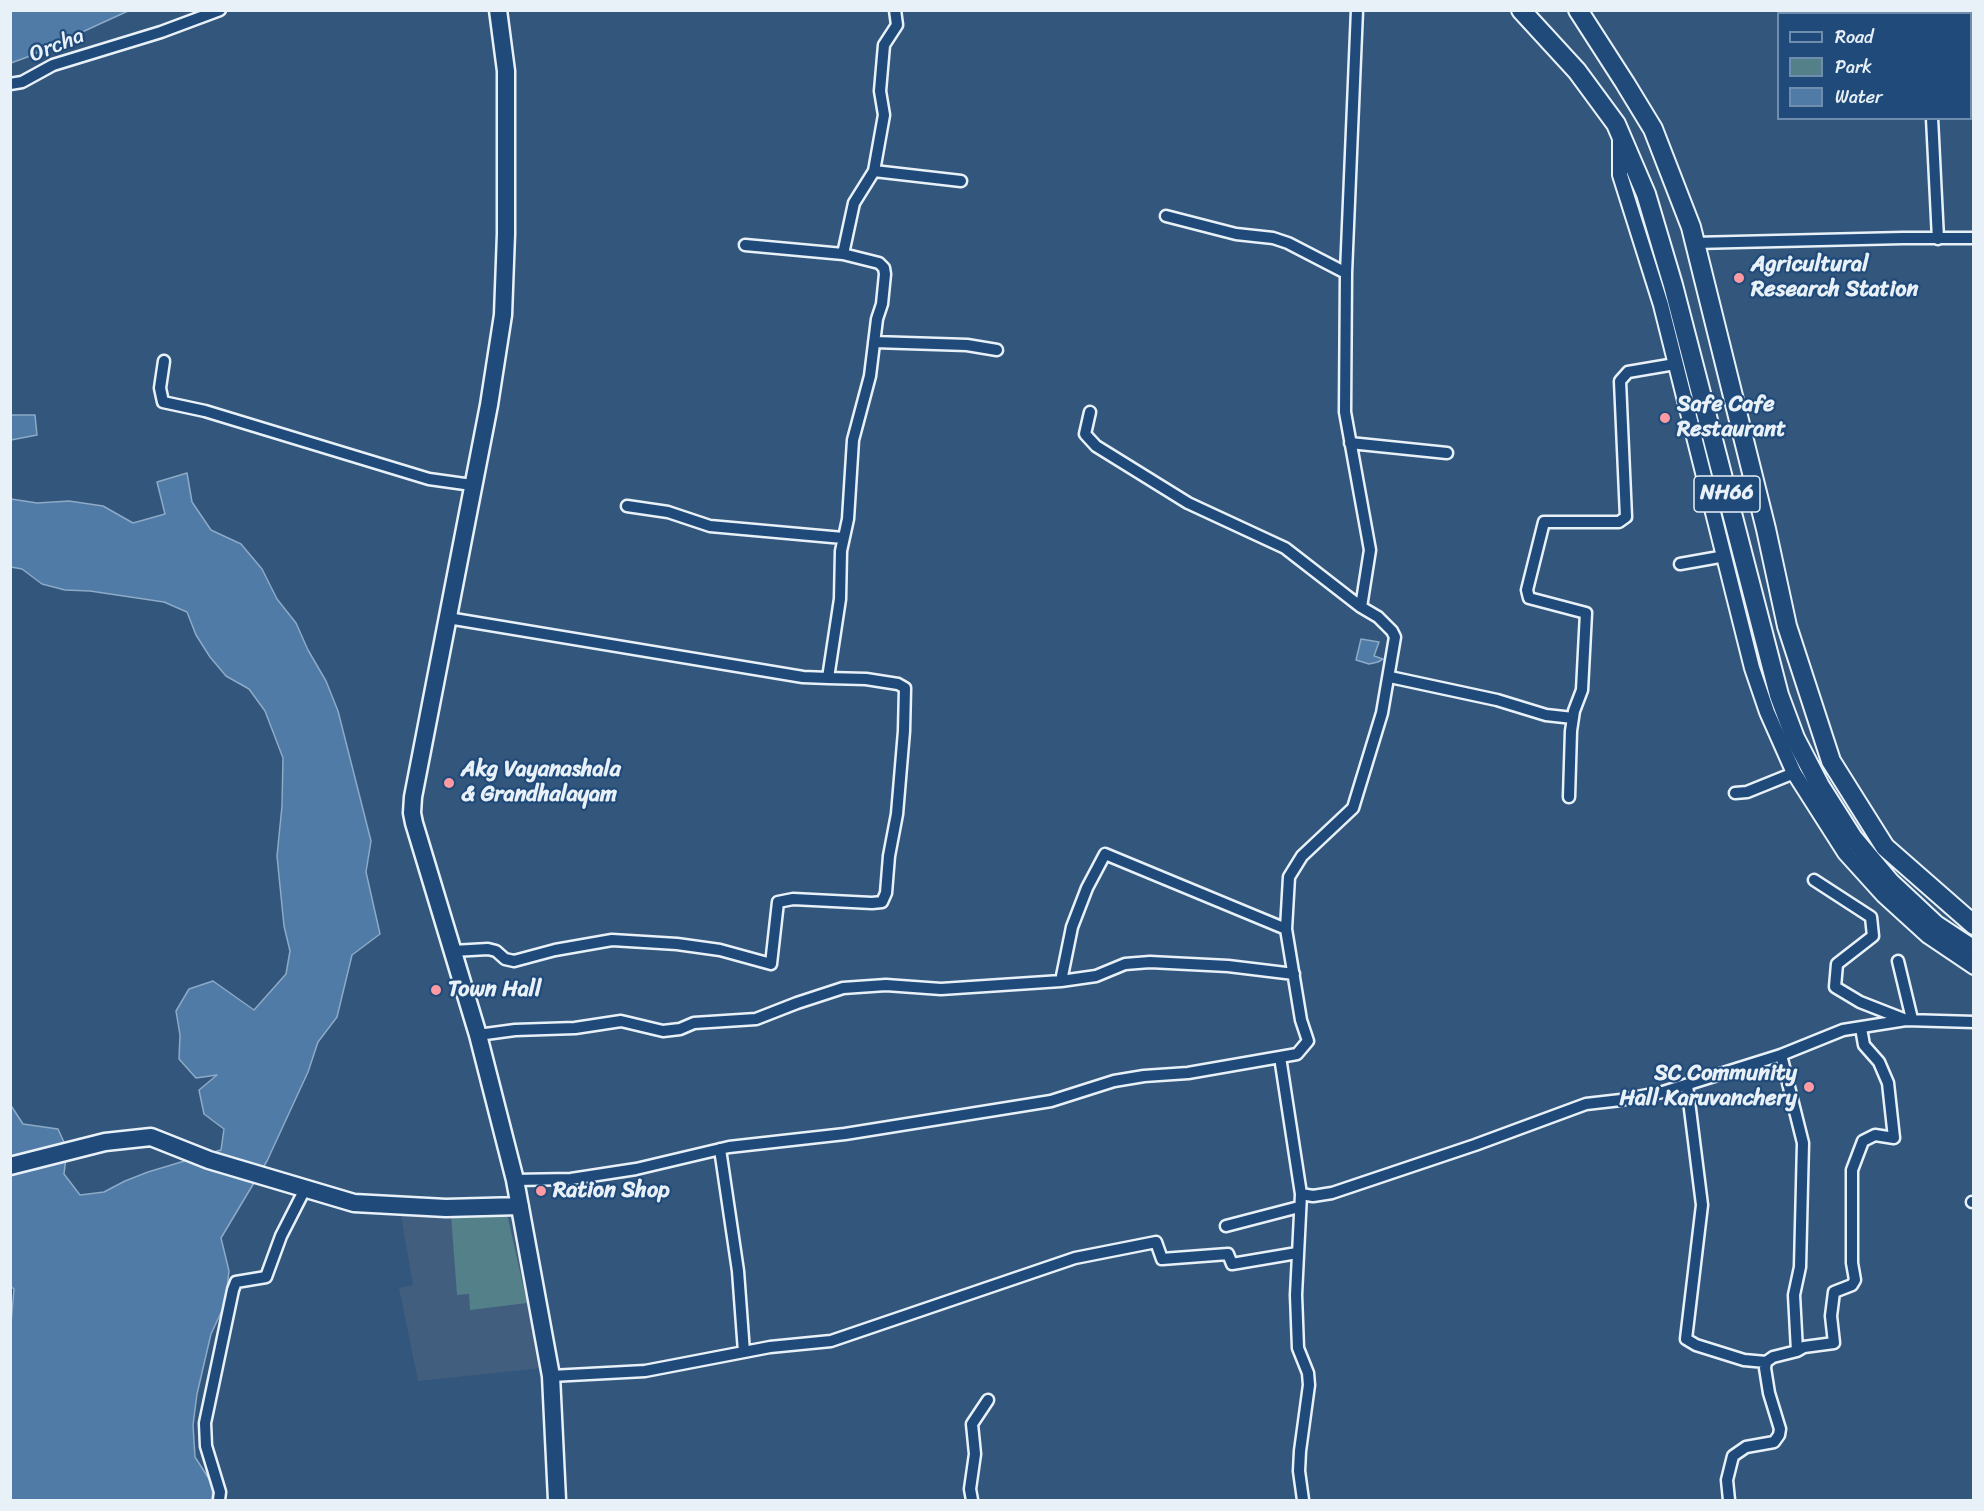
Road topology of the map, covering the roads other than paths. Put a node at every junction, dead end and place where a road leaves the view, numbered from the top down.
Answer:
1 (220, 10) edge
2 (498, 10) edge
3 (896, 10) edge
4 (1358, 10) edge
5 (1521, 10) edge
6 (1578, 10) edge
7 (10, 84) edge
8 (1932, 120) edge
9 (1620, 134) junction
10 (874, 171) junction
11 (961, 181) dead end
12 (1166, 216) dead end
13 (1938, 238) junction
14 (1974, 238) edge
15 (1694, 243) junction
16 (745, 244) dead end
17 (843, 254) junction
18 (1346, 273) junction
19 (874, 342) junction
20 (997, 350) dead end
21 (164, 361) dead end
22 (1675, 364) junction
23 (1090, 412) dead end
24 (1350, 443) junction
25 (1447, 453) dead end
26 (472, 485) junction
27 (627, 506) dead end
28 (843, 538) junction
29 (1725, 556) junction
30 (1680, 564) dead end
31 (1360, 607) junction
32 (448, 618) junction
33 (1390, 677) junction
34 (828, 678) junction
35 (1573, 718) junction
36 (1794, 773) junction
37 (1735, 793) dead end
38 (1569, 797) dead end
39 (1814, 880) dead end
40 (1943, 899) junction
41 (1974, 913) edge
42 (1974, 925) edge
43 (1286, 929) junction
44 (1974, 950) edge
45 (453, 951) junction
46 (1898, 960) dead end
47 (1974, 967) edge
48 (1294, 974) junction
49 (1061, 981) junction
50 (1909, 1019) junction
51 (1974, 1022) edge
52 (1861, 1028) junction
53 (478, 1035) junction
54 (1781, 1054) junction
55 (1280, 1057) junction
56 (1687, 1085) junction
57 (720, 1149) junction
58 (10, 1166) edge
59 (515, 1180) junction
60 (305, 1189) junction
61 (1301, 1194) junction
62 (520, 1206) junction
63 (1299, 1207) junction
64 (1226, 1226) dead end
65 (1297, 1253) junction
66 (1797, 1351) junction
67 (744, 1352) junction
68 (1766, 1362) junction
69 (551, 1376) junction
70 (987, 1400) dead end
71 (219, 1500) edge
72 (556, 1500) edge
73 (972, 1500) edge
74 (1303, 1500) edge
75 (1729, 1500) edge

1 - 7 street, Orcha
2 - 26 main road
3 - 10 street
4 - 18 street
5 - 9 highway, NH66
6 - 15 highway, NH66
8 - 13 street
9 - 22 street
9 - 44 highway, NH66
10 - 11 street
10 - 17 street
12 - 18 street
13 - 14 street
13 - 15 street
15 - 40 highway, NH66
16 - 17 street
17 - 19 street
18 - 24 street
19 - 20 street
19 - 28 street
21 - 26 street
22 - 29 street
22 - 35 street
23 - 31 street
24 - 25 street
24 - 31 street
26 - 32 main road
27 - 28 street
28 - 34 street
29 - 30 street
29 - 36 street
31 - 33 street
32 - 34 street
32 - 45 main road
33 - 35 street
33 - 43 street
34 - 45 street
35 - 38 street
36 - 37 street
36 - 47 street
39 - 50 street
40 - 41 street
40 - 42 highway, NH66
43 - 48 street
43 - 49 street
45 - 53 main road
46 - 50 street
48 - 49 street
48 - 55 street
49 - 53 street
50 - 51 street
50 - 52 street
52 - 54 street
52 - 66 street
53 - 59 main road
54 - 56 street
54 - 66 street
55 - 57 street
55 - 61 street
56 - 61 street
56 - 68 street
57 - 59 street
57 - 67 street
58 - 60 main road
59 - 62 main road
60 - 62 main road
60 - 71 street
61 - 63 street
62 - 69 main road
63 - 64 street
63 - 65 street
65 - 67 street
65 - 74 street
66 - 68 street
67 - 69 street
68 - 75 street
69 - 72 main road
70 - 73 street

